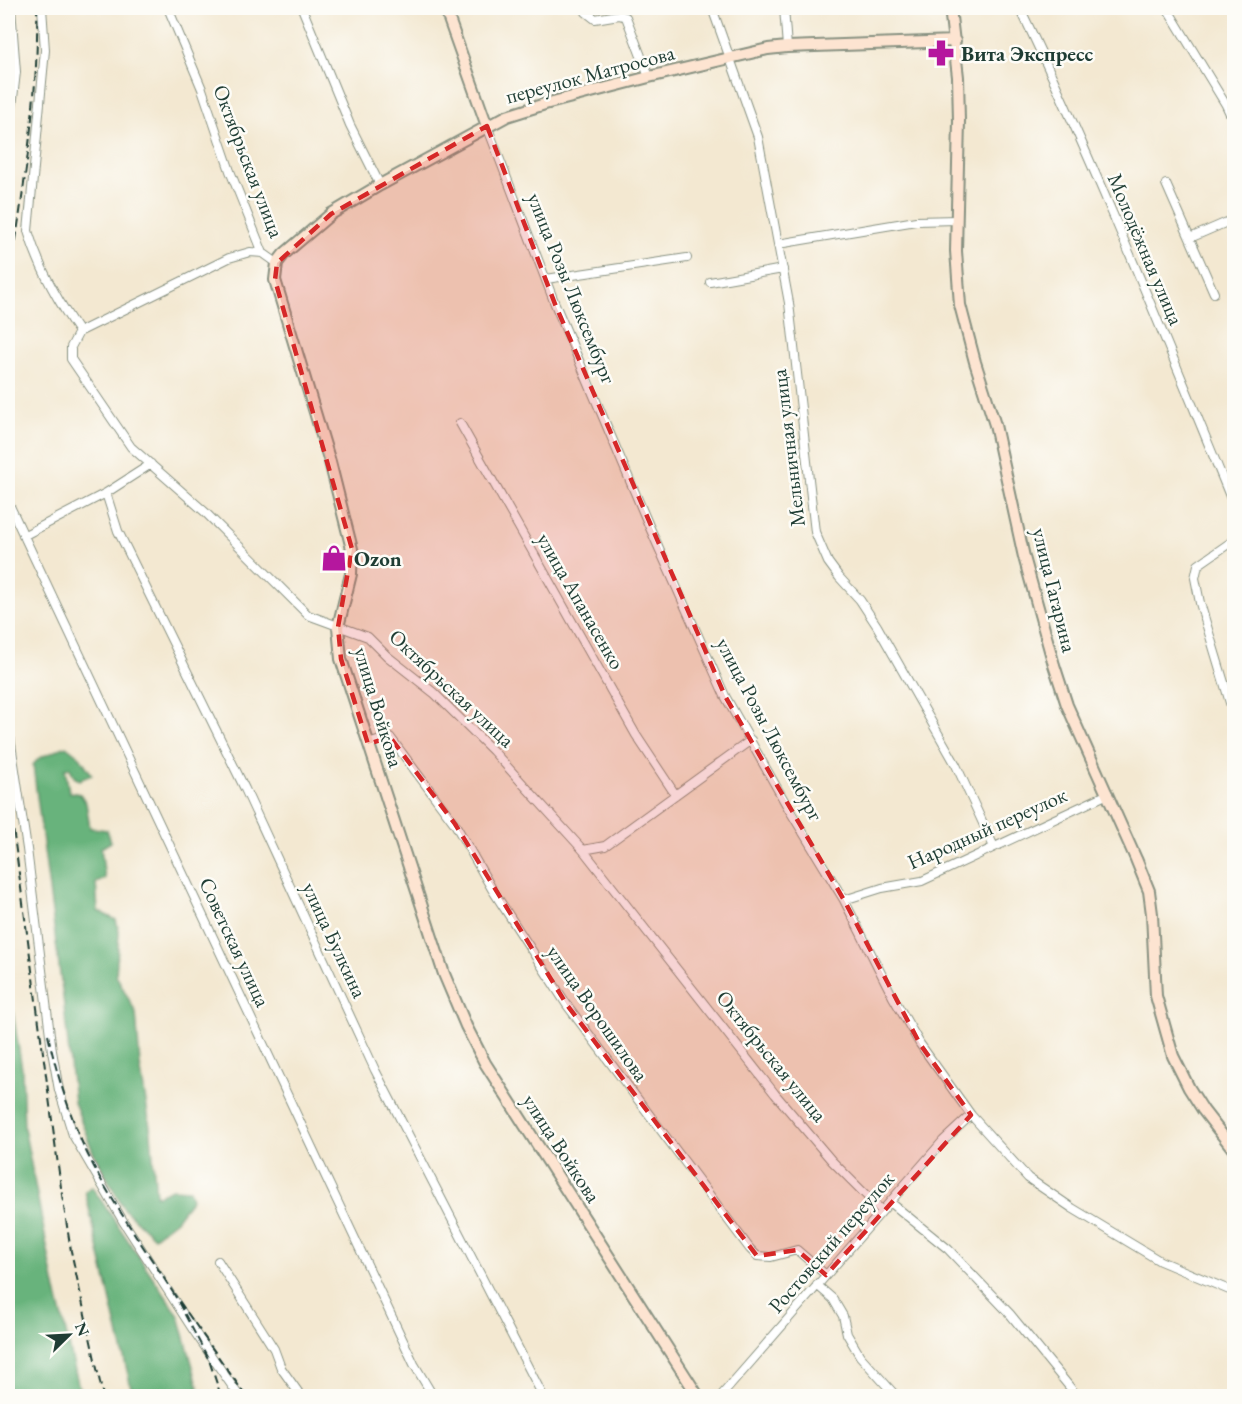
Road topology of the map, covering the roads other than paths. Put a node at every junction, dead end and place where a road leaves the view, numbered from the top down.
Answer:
1 (11, 8) edge
2 (42, 8) edge
3 (168, 8) edge
4 (302, 8) edge
5 (445, 8) edge
6 (584, 8) edge
7 (712, 8) edge
8 (784, 8) edge
9 (950, 8) edge
10 (1020, 8) edge
11 (1167, 8) edge
12 (955, 41) junction
13 (787, 47) junction
14 (730, 58) junction
15 (649, 77) junction
16 (1234, 122) edge
17 (487, 126) junction
18 (8, 142) edge
19 (1166, 184) dead end
20 (380, 185) junction
21 (1234, 219) edge
22 (957, 220) junction
23 (1190, 238) junction
24 (778, 244) junction
25 (263, 253) junction
26 (687, 258) dead end
27 (277, 263) junction
28 (783, 269) junction
29 (546, 279) junction
30 (710, 282) dead end
31 (1214, 293) dead end
32 (79, 332) junction
33 (460, 423) dead end
34 (151, 464) junction
35 (106, 493) junction
36 (8, 502) edge
37 (1234, 506) edge
38 (10, 513) edge
39 (23, 536) junction
40 (1234, 540) edge
41 (338, 627) junction
42 (1234, 716) edge
43 (8, 724) edge
44 (750, 741) junction
45 (369, 744) junction
46 (675, 794) junction
47 (1108, 794) junction
48 (994, 847) junction
49 (583, 850) junction
50 (844, 900) junction
51 (1234, 950) edge
52 (1234, 966) edge
53 (971, 1115) junction
54 (1233, 1146) edge
55 (890, 1202) junction
56 (882, 1211) junction
57 (218, 1261) dead end
58 (826, 1275) junction
59 (817, 1285) junction
60 (1234, 1292) edge
61 (239, 1396) edge
62 (301, 1396) edge
63 (432, 1396) edge
64 (543, 1396) edge
65 (699, 1396) edge
66 (721, 1396) edge
67 (896, 1396) edge
68 (1077, 1396) edge

1 - 18 street
2 - 32 street
3 - 25 street, Октябрьская улица
4 - 20 street
5 - 17 main road, улица Розы Люксембург
6 - 15 street
7 - 14 street, Мельничная улица
8 - 13 street
9 - 12 main road, улица Гагарина
10 - 37 street, Молодёжная улица
11 - 16 street
12 - 13 main road, переулок Матросова
12 - 22 main road, улица Гагарина
13 - 14 main road, переулок Матросова
14 - 15 main road, переулок Матросова
14 - 24 street, Мельничная улица
15 - 17 main road, переулок Матросова
17 - 20 main road, переулок Матросова
17 - 29 street, улица Розы Люксембург
19 - 23 street
20 - 27 main road, переулок Матросова
21 - 23 street
22 - 24 street
22 - 47 main road, улица Гагарина
23 - 31 street
24 - 28 street, Мельничная улица
25 - 27 street, Октябрьская улица
25 - 32 street
26 - 29 street
27 - 41 main road, Октябрьская улица
28 - 30 street
28 - 48 street, Мельничная улица
29 - 44 street, улица Розы Люксембург
32 - 34 street, улица Войкова
33 - 46 street, улица Апанасенко
34 - 35 street
34 - 41 street, улица Войкова
35 - 39 street
35 - 64 street, улица Булкина
36 - 38 street, Советская улица
38 - 39 street, Советская улица
39 - 63 street, Советская улица
40 - 42 street
41 - 45 main road, улица Войкова
41 - 49 street, Октябрьская улица
43 - 61 street
44 - 46 street
44 - 50 street, улица Розы Люксембург
45 - 58 street, улица Ворошилова
45 - 65 main road, улица Войкова
46 - 49 street
47 - 48 street, Народный переулок
47 - 54 main road, улица Гагарина
48 - 50 street, Народный переулок
49 - 56 street, Октябрьская улица
50 - 53 street, улица Розы Люксембург
51 - 52 street
53 - 55 street, Ростовский переулок
53 - 60 street, улица Розы Люксембург
55 - 56 street, Ростовский переулок
55 - 68 street
56 - 58 street, Ростовский переулок
57 - 62 street
58 - 59 street, Ростовский переулок
59 - 66 street, Ростовский переулок
59 - 67 street

